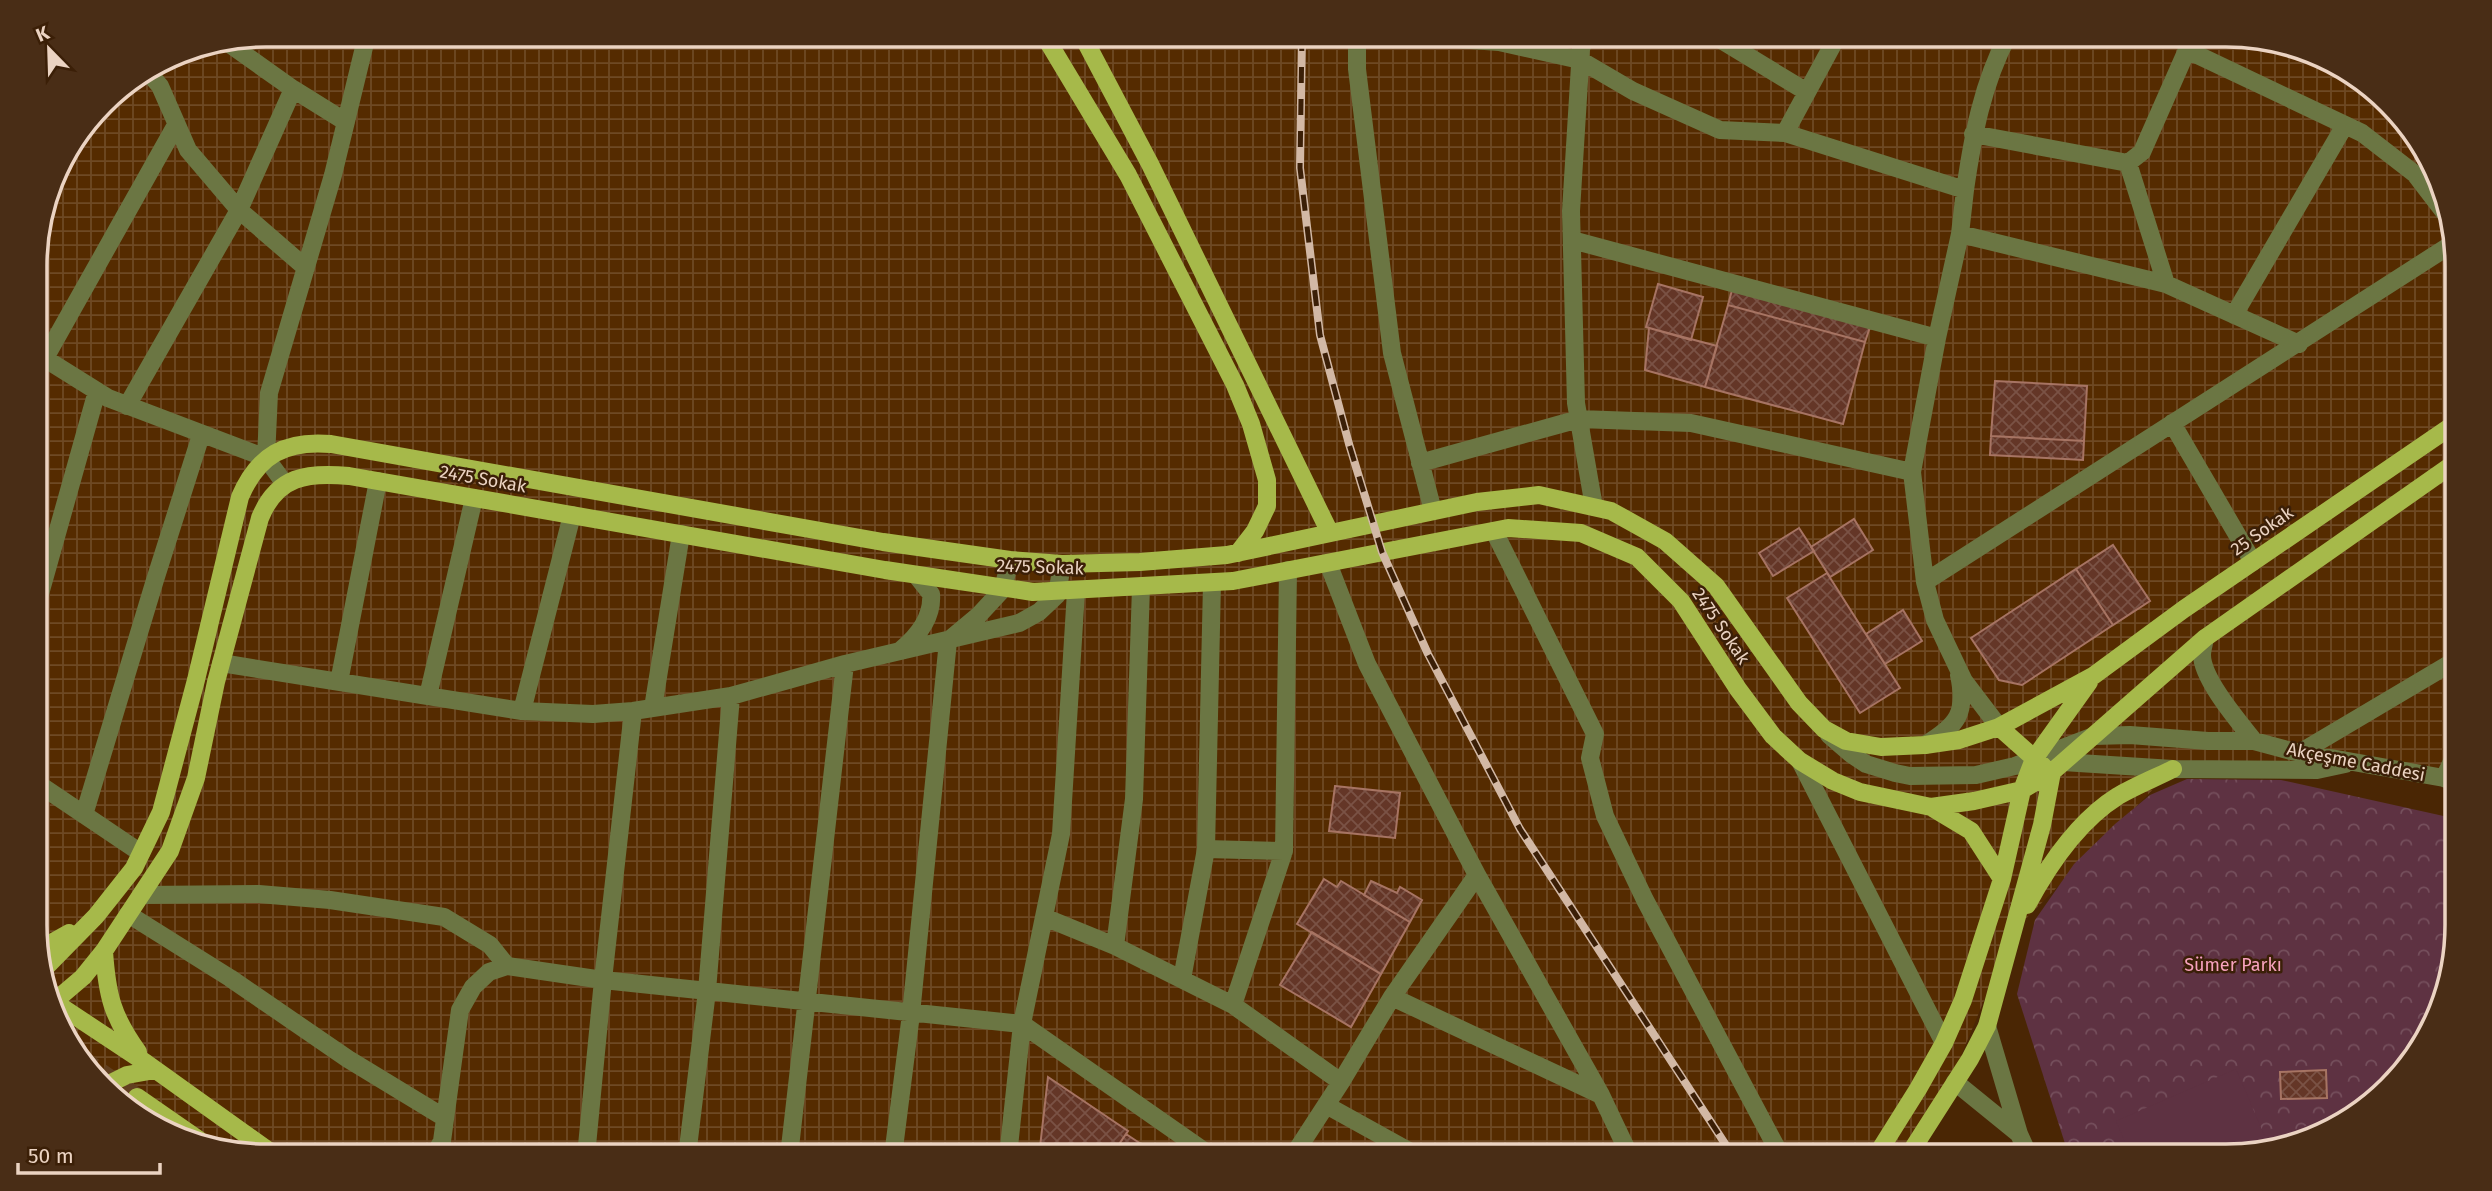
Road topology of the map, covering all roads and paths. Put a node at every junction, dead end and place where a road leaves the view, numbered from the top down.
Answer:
1 (364, 47) edge
2 (1051, 47) edge
3 (1088, 47) edge
4 (1357, 47) edge
5 (1522, 47) edge
6 (1582, 47) edge
7 (1733, 47) edge
8 (1831, 47) edge
9 (2002, 47) edge
10 (2188, 47) edge
11 (2199, 47) edge
12 (237, 49) edge
13 (1580, 60) junction
14 (154, 79) edge
15 (293, 89) junction
16 (1807, 92) junction
17 (346, 122) junction
18 (176, 125) junction
19 (2345, 125) junction
20 (1785, 133) junction
21 (1973, 134) junction
22 (2128, 163) junction
23 (1965, 190) junction
24 (2432, 194) edge
25 (239, 210) junction
26 (1960, 234) junction
27 (1572, 240) junction
28 (2444, 249) edge
29 (306, 268) junction
30 (2166, 284) junction
31 (2234, 315) junction
32 (1937, 338) junction
33 (48, 343) edge
34 (2299, 344) junction
35 (48, 361) edge
36 (97, 391) junction
37 (127, 406) junction
38 (1578, 419) junction
39 (2172, 423) junction
40 (2445, 431) edge
41 (201, 435) junction
42 (266, 458) junction
43 (1420, 463) junction
44 (2445, 470) edge
45 (1912, 472) junction
46 (378, 481) junction
47 (285, 484) junction
48 (474, 498) junction
49 (1594, 507) junction
50 (1433, 511) junction
51 (572, 515) junction
52 (1494, 531) junction
53 (1331, 533) junction
54 (681, 534) junction
55 (1238, 553) junction
56 (1010, 560) junction
57 (2253, 562) junction
58 (1328, 563) junction
59 (1062, 564) junction
60 (48, 567) edge
61 (1288, 570) junction
62 (916, 575) junction
63 (1925, 582) junction
64 (1212, 583) junction
65 (1141, 587) junction
66 (1003, 589) junction
67 (1068, 591) junction
68 (2205, 638) junction
69 (948, 641) junction
70 (898, 652) junction
71 (221, 663) junction
72 (845, 664) junction
73 (2445, 667) edge
74 (1957, 668) junction
75 (2094, 676) junction
76 (339, 681) junction
77 (428, 696) junction
78 (732, 696) junction
79 (653, 708) junction
80 (522, 711) junction
81 (633, 711) junction
82 (1999, 727) junction
83 (1824, 729) junction
84 (2094, 736) junction
85 (2254, 741) junction
86 (1926, 745) junction
87 (2301, 752) junction
88 (2034, 759) junction
89 (1800, 761) junction
90 (2354, 762) junction
91 (2057, 767) junction
92 (2173, 769) junction
93 (2445, 780) edge
94 (47, 790) edge
95 (2022, 790) junction
96 (1931, 807) junction
97 (85, 816) junction
98 (1206, 849) junction
99 (1284, 851) junction
100 (141, 853) junction
101 (1476, 875) junction
102 (2002, 878) junction
103 (141, 895) junction
104 (128, 914) junction
105 (96, 916) junction
106 (1044, 917) junction
107 (2012, 933) junction
108 (48, 946) edge
109 (1115, 946) junction
110 (104, 951) junction
111 (51, 962) edge
112 (507, 966) junction
113 (1182, 979) junction
114 (603, 980) junction
115 (707, 991) junction
116 (1392, 997) junction
117 (61, 998) edge
118 (808, 1002) junction
119 (1233, 1005) junction
120 (63, 1006) edge
121 (911, 1013) junction
122 (1022, 1024) junction
123 (1987, 1026) junction
124 (1944, 1043) junction
125 (151, 1066) junction
126 (113, 1082) edge
127 (1341, 1082) junction
128 (1955, 1082) junction
129 (1601, 1096) junction
130 (137, 1097) tunnel mouth
131 (1326, 1105) junction
132 (445, 1118) junction
133 (173, 1122) edge
134 (2019, 1133) junction
135 (259, 1143) edge
136 (1301, 1143) edge
137 (1395, 1143) edge
138 (1624, 1143) edge
139 (1774, 1143) edge
140 (1884, 1143) edge
141 (1917, 1143) edge
142 (2023, 1143) edge
143 (441, 1144) edge
144 (587, 1144) edge
145 (688, 1144) edge
146 (791, 1144) edge
147 (895, 1144) edge
148 (1009, 1144) edge
149 (1193, 1144) edge

1 - 17 street
2 - 55 main road
3 - 53 main road
4 - 43 street
5 - 13 street
6 - 13 street
7 - 16 street
8 - 16 street
9 - 21 street
10 - 22 street
11 - 19 street
12 - 15 street
13 - 20 street
13 - 27 street
14 - 18 street
15 - 17 street
15 - 25 street
16 - 20 street
17 - 29 street
18 - 25 street
18 - 33 street
19 - 24 street
19 - 31 street
20 - 23 street
21 - 22 street
21 - 23 street
22 - 30 street
23 - 26 street
25 - 29 street
25 - 37 street
26 - 30 street
26 - 32 street
27 - 32 street
27 - 38 street
28 - 34 street
29 - 42 street
30 - 31 street
31 - 34 street
32 - 45 street
34 - 39 street
35 - 36 street
36 - 37 street
36 - 60 street
37 - 41 street
38 - 43 street
38 - 45 street
38 - 49 street
39 - 57 street
39 - 63 street
40 - 57 main road, 25 Sokak
41 - 42 street
41 - 97 street
42 - 47 street
42 - 56 main road, 2475 Sokak
42 - 100 main road, 2475 Sokak
43 - 50 street
44 - 68 main road
45 - 63 street
46 - 47 main road, 2475 Sokak
46 - 48 main road, 2475 Sokak
46 - 76 street
47 - 71 main road
48 - 51 main road, 2475 Sokak
48 - 77 street
49 - 50 main road, 2475 Sokak
49 - 83 main road, 2475 Sokak
50 - 53 main road, 2475 Sokak
51 - 54 main road, 2475 Sokak
51 - 80 street
52 - 58 main road, 2475 Sokak
52 - 89 main road, 2475 Sokak
52 - 139 street
53 - 55 main road, 2475 Sokak
54 - 62 main road, 2475 Sokak
54 - 79 street
55 - 59 main road, 2475 Sokak
56 - 59 main road, 2475 Sokak
56 - 66 street
57 - 75 main road, 25 Sokak
58 - 61 main road, 2475 Sokak
58 - 101 street
59 - 67 street
61 - 64 main road, 2475 Sokak
61 - 99 street
62 - 66 main road, 2475 Sokak
62 - 70 street
63 - 74 street
64 - 65 main road, 2475 Sokak
64 - 98 street
65 - 67 main road, 2475 Sokak
65 - 109 street
66 - 67 main road, 2475 Sokak
66 - 69 street
67 - 69 street
67 - 106 street
68 - 84 main road, 2475 Sokak
68 - 85 street
69 - 70 street
69 - 121 street
70 - 72 street
71 - 76 street
71 - 103 main road
72 - 78 street
72 - 118 street
73 - 87 street
74 - 82 street
74 - 86 street
75 - 82 main road, 2475 Sokak
75 - 88 main road
76 - 77 street
77 - 80 street
78 - 79 street
78 - 115 street
79 - 81 street
80 - 81 street
81 - 114 street
82 - 86 main road, 2475 Sokak
82 - 88 main road
83 - 86 main road, 2475 Sokak
83 - 88 street
84 - 85 street, Akçeşme Caddesi
84 - 88 street
84 - 91 main road, 2475 Sokak
85 - 87 street, Akçeşme Caddesi
87 - 90 street, Akçeşme Caddesi
88 - 91 main road
88 - 95 main road
89 - 96 main road, 2475 Sokak
89 - 124 street
90 - 92 street
90 - 93 street, Akçeşme Caddesi
91 - 92 street
91 - 95 main road, 2475 Sokak
91 - 107 main road
92 - 107 main road
94 - 97 street
95 - 96 main road, 2475 Sokak
95 - 102 main road
96 - 102 main road
97 - 100 street
98 - 99 street
98 - 113 street
99 - 119 street
100 - 105 main road, 2475 Sokak
101 - 116 street
101 - 129 street
102 - 124 main road
103 - 104 main road
103 - 112 street
104 - 110 main road
104 - 132 street
105 - 108 main road
105 - 111 main road, 2475 Sokak
106 - 109 street
106 - 122 street
107 - 123 main road
109 - 113 street
110 - 117 main road
110 - 125 main road
112 - 114 street
112 - 132 street
113 - 119 street
114 - 115 street
114 - 144 street
115 - 118 street
115 - 145 street
116 - 127 street
116 - 129 street
118 - 121 street
118 - 146 street
119 - 127 street
120 - 125 main road
121 - 122 street
121 - 147 street
122 - 148 street
122 - 149 street
123 - 128 main road
123 - 134 street
124 - 140 main road
125 - 126 main road
125 - 135 main road
127 - 131 street
128 - 134 street
128 - 141 main road
129 - 138 street
130 - 133 main road
131 - 136 street
131 - 137 street
132 - 143 street
134 - 142 street

